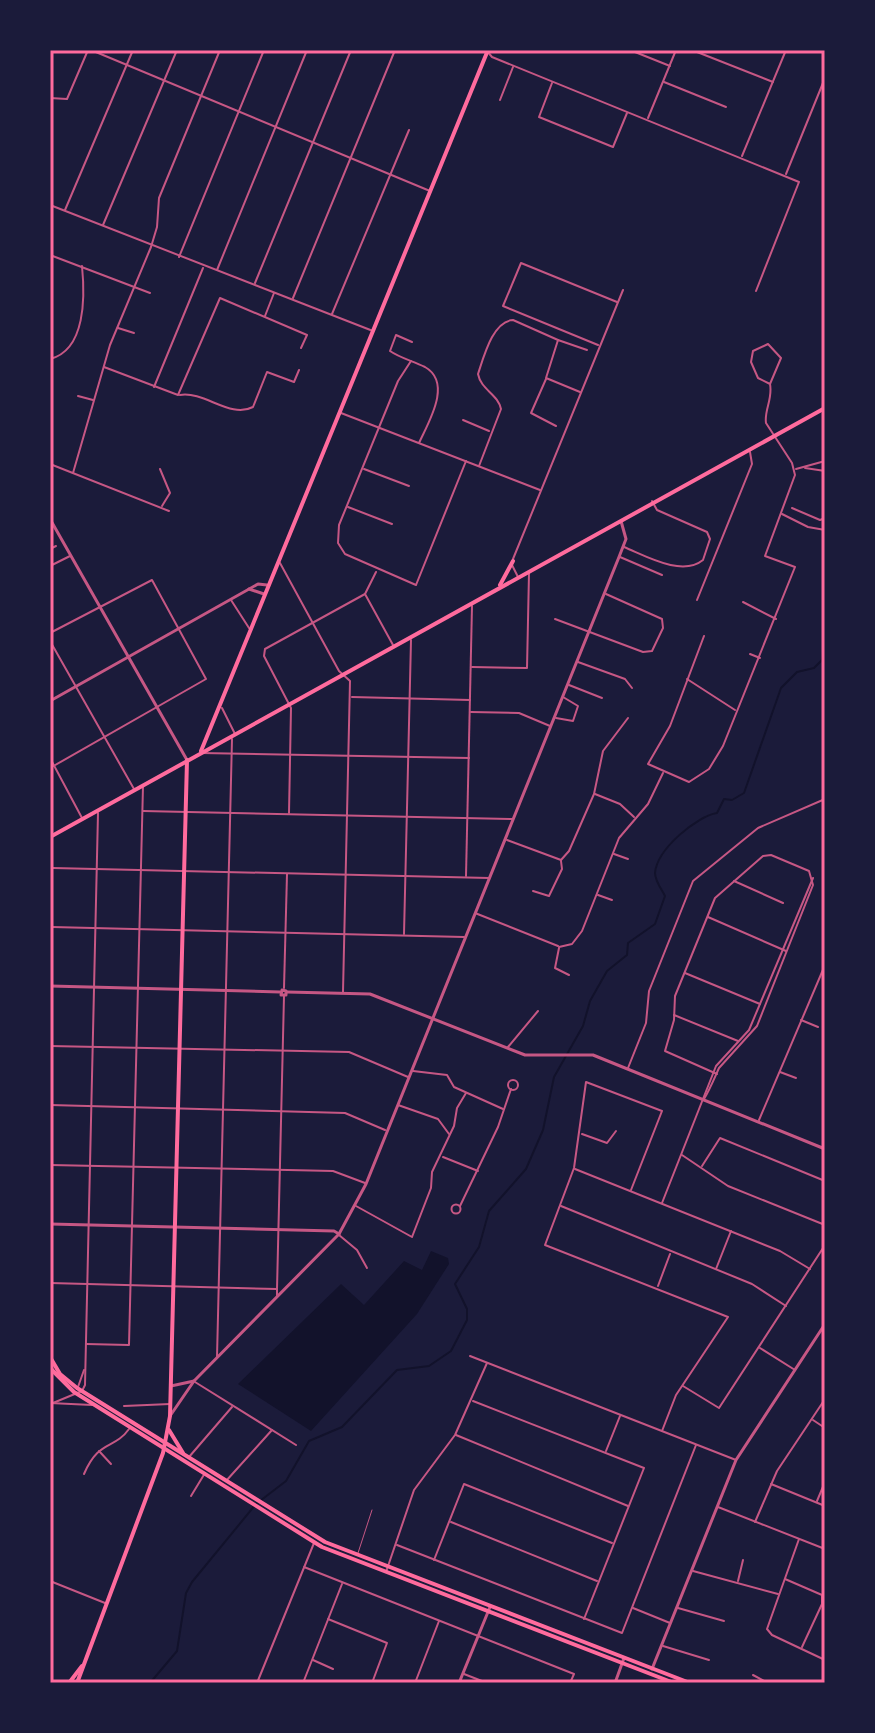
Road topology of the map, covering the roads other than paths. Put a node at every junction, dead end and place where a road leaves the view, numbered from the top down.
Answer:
1 (89, 50) edge
2 (133, 50) edge
3 (177, 50) edge
4 (220, 50) edge
5 (264, 50) edge
6 (307, 50) edge
7 (351, 50) edge
8 (395, 50) edge
9 (487, 50) edge
10 (631, 50) edge
11 (676, 50) edge
12 (692, 50) edge
13 (786, 50) edge
14 (127, 64) junction
15 (514, 66) junction
16 (670, 66) junction
17 (825, 78) edge
18 (164, 80) junction
19 (663, 81) junction
20 (553, 82) junction
21 (773, 82) junction
22 (823, 87) edge
23 (201, 96) junction
24 (50, 98) edge
25 (500, 100) dead end
26 (726, 107) dead end
27 (239, 110) junction
28 (627, 111) junction
29 (648, 119) junction
30 (276, 126) junction
31 (409, 130) dead end
32 (313, 142) junction
33 (350, 158) junction
34 (742, 158) junction
35 (390, 174) junction
36 (786, 175) junction
37 (431, 191) junction
38 (50, 205) edge
39 (65, 211) junction
40 (103, 226) junction
41 (151, 247) junction
42 (50, 255) edge
43 (178, 258) junction
44 (82, 266) junction
45 (203, 267) junction
46 (217, 270) junction
47 (255, 284) junction
48 (134, 287) junction
49 (623, 290) dead end
50 (275, 291) junction
51 (756, 291) dead end
52 (150, 293) dead end
53 (293, 299) junction
54 (618, 302) junction
55 (332, 315) junction
56 (265, 316) junction
57 (117, 327) junction
58 (373, 332) junction
59 (134, 333) dead end
60 (558, 340) junction
61 (412, 342) dead end
62 (600, 346) junction
63 (301, 348) dead end
64 (587, 350) dead end
65 (50, 359) edge
66 (411, 361) junction
67 (104, 367) junction
68 (299, 370) dead end
69 (546, 378) junction
70 (770, 384) junction
71 (153, 388) junction
72 (581, 392) junction
73 (178, 395) junction
74 (78, 396) dead end
75 (94, 400) junction
76 (825, 408) edge
77 (340, 412) junction
78 (463, 420) dead end
79 (556, 426) dead end
80 (379, 428) junction
81 (491, 431) junction
82 (773, 435) junction
83 (418, 445) junction
84 (748, 449) junction
85 (466, 461) junction
86 (825, 461) edge
87 (50, 464) edge
88 (479, 466) junction
89 (804, 467) junction
90 (160, 469) dead end
91 (363, 469) junction
92 (794, 469) junction
93 (825, 471) edge
94 (73, 473) junction
95 (409, 486) dead end
96 (541, 491) junction
97 (652, 501) junction
98 (161, 507) junction
99 (347, 507) junction
100 (792, 508) dead end
101 (169, 511) dead end
102 (801, 512) junction
103 (781, 514) junction
104 (50, 519) edge
105 (824, 519) edge
106 (620, 520) junction
107 (797, 520) junction
108 (392, 524) dead end
109 (52, 526) edge
110 (820, 528) junction
111 (825, 530) edge
112 (56, 546) dead end
113 (623, 547) junction
114 (50, 549) edge
115 (70, 556) junction
116 (619, 557) junction
117 (279, 561) junction
118 (513, 561) junction
119 (50, 566) edge
120 (377, 570) junction
121 (529, 570) junction
122 (662, 575) dead end
123 (518, 577) junction
124 (268, 585) junction
125 (499, 587) junction
126 (249, 589) junction
127 (265, 594) junction
128 (365, 594) junction
129 (605, 594) junction
130 (231, 600) junction
131 (697, 600) dead end
132 (472, 602) junction
133 (743, 602) dead end
134 (98, 606) junction
135 (555, 619) dead end
136 (777, 619) junction
137 (312, 622) junction
138 (180, 629) junction
139 (250, 629) junction
140 (589, 631) junction
141 (50, 633) edge
142 (411, 636) junction
143 (704, 636) dead end
144 (50, 641) edge
145 (393, 646) junction
146 (750, 654) dead end
147 (128, 658) junction
148 (761, 659) junction
149 (577, 662) junction
150 (471, 667) junction
151 (343, 674) junction
152 (686, 678) junction
153 (568, 684) junction
154 (76, 686) junction
155 (632, 688) dead end
156 (351, 697) junction
157 (563, 697) junction
158 (410, 698) junction
159 (602, 698) dead end
160 (470, 700) junction
161 (50, 701) edge
162 (289, 702) junction
163 (219, 704) junction
164 (156, 708) junction
165 (737, 711) junction
166 (470, 712) junction
167 (555, 718) junction
168 (628, 718) dead end
169 (551, 726) junction
170 (236, 732) junction
171 (105, 738) junction
172 (200, 753) junction
173 (290, 754) junction
174 (231, 756) junction
175 (349, 756) junction
176 (408, 757) junction
177 (50, 758) edge
178 (469, 758) junction
179 (187, 760) junction
180 (54, 766) junction
181 (50, 768) edge
182 (663, 773) junction
183 (143, 786) junction
184 (134, 790) junction
185 (594, 794) junction
186 (825, 799) edge
187 (97, 810) junction
188 (142, 811) junction
189 (185, 812) junction
190 (229, 813) junction
191 (288, 814) junction
192 (347, 816) junction
193 (407, 817) junction
194 (468, 818) junction
195 (635, 818) junction
196 (83, 819) junction
197 (513, 819) junction
198 (50, 837) edge
199 (505, 839) junction
200 (613, 853) junction
201 (628, 859) dead end
202 (561, 860) junction
203 (51, 866) edge
204 (97, 869) junction
205 (141, 870) junction
206 (184, 871) junction
207 (228, 872) junction
208 (287, 873) junction
209 (345, 875) junction
210 (405, 876) junction
211 (466, 877) junction
212 (490, 878) junction
213 (813, 878) junction
214 (734, 881) junction
215 (533, 891) dead end
216 (597, 894) junction
217 (612, 900) dead end
218 (783, 903) dead end
219 (475, 913) junction
220 (707, 916) junction
221 (52, 927) edge
222 (96, 928) junction
223 (138, 930) junction
224 (183, 930) junction
225 (226, 931) junction
226 (285, 933) junction
227 (344, 935) junction
228 (404, 935) junction
229 (465, 937) junction
230 (559, 947) junction
231 (783, 947) junction
232 (786, 952) junction
233 (824, 965) edge
234 (684, 973) junction
235 (569, 975) dead end
236 (50, 978) edge
237 (50, 986) edge
238 (94, 987) junction
239 (138, 988) junction
240 (181, 989) junction
241 (224, 990) junction
242 (284, 992) junction
243 (343, 993) junction
244 (760, 1004) junction
245 (765, 1006) junction
246 (538, 1011) dead end
247 (674, 1015) junction
248 (433, 1018) junction
249 (800, 1019) junction
250 (818, 1027) dead end
251 (737, 1041) junction
252 (741, 1045) junction
253 (50, 1046) edge
254 (93, 1047) junction
255 (136, 1048) junction
256 (180, 1048) junction
257 (507, 1048) junction
258 (223, 1050) junction
259 (282, 1052) junction
260 (628, 1069) junction
261 (412, 1070) junction
262 (779, 1072) junction
263 (715, 1073) junction
264 (409, 1077) junction
265 (796, 1078) dead end
266 (511, 1089) dead end
267 (466, 1093) junction
268 (703, 1100) junction
269 (50, 1105) edge
270 (398, 1105) junction
271 (91, 1106) junction
272 (135, 1107) junction
273 (178, 1108) junction
274 (503, 1109) junction
275 (222, 1110) junction
276 (281, 1111) junction
277 (759, 1122) junction
278 (387, 1131) junction
279 (616, 1131) dead end
280 (581, 1134) junction
281 (449, 1135) junction
282 (825, 1149) edge
283 (681, 1155) junction
284 (442, 1156) junction
285 (50, 1165) edge
286 (90, 1166) junction
287 (133, 1167) junction
288 (701, 1167) junction
289 (177, 1168) junction
290 (574, 1168) junction
291 (220, 1169) junction
292 (279, 1170) junction
293 (478, 1171) junction
294 (825, 1181) edge
295 (366, 1184) junction
296 (631, 1190) junction
297 (662, 1203) junction
298 (355, 1205) junction
299 (460, 1206) dead end
300 (560, 1206) junction
301 (50, 1224) edge
302 (89, 1225) junction
303 (825, 1225) edge
304 (132, 1226) junction
305 (175, 1227) junction
306 (219, 1229) junction
307 (277, 1229) junction
308 (731, 1231) junction
309 (339, 1234) junction
310 (825, 1245) edge
311 (671, 1252) junction
312 (367, 1268) dead end
313 (810, 1269) junction
314 (716, 1270) junction
315 (50, 1283) edge
316 (86, 1284) junction
317 (130, 1285) junction
318 (173, 1286) junction
319 (657, 1287) junction
320 (218, 1288) junction
321 (277, 1289) junction
322 (277, 1297) junction
323 (786, 1306) junction
324 (825, 1324) edge
325 (85, 1344) junction
326 (759, 1347) junction
327 (470, 1356) dead end
328 (217, 1358) junction
329 (487, 1362) junction
330 (50, 1363) edge
331 (795, 1370) junction
332 (194, 1381) junction
333 (682, 1385) junction
334 (171, 1386) junction
335 (78, 1390) junction
336 (187, 1391) junction
337 (825, 1399) edge
338 (473, 1401) junction
339 (52, 1403) edge
340 (171, 1404) junction
341 (95, 1405) junction
342 (233, 1405) junction
343 (124, 1406) dead end
344 (620, 1415) junction
345 (170, 1416) junction
346 (812, 1419) junction
347 (130, 1427) junction
348 (825, 1428) edge
349 (169, 1430) junction
350 (272, 1430) junction
351 (662, 1431) junction
352 (455, 1435) junction
353 (296, 1445) dead end
354 (696, 1445) junction
355 (165, 1446) junction
356 (98, 1450) junction
357 (605, 1452) junction
358 (186, 1456) junction
359 (736, 1460) junction
360 (111, 1464) dead end
361 (206, 1472) junction
362 (84, 1474) dead end
363 (825, 1482) edge
364 (224, 1483) junction
365 (770, 1484) junction
366 (191, 1496) dead end
367 (817, 1503) junction
368 (628, 1506) junction
369 (717, 1506) junction
370 (825, 1506) edge
371 (372, 1510) dead end
372 (450, 1522) junction
373 (755, 1522) junction
374 (799, 1539) junction
375 (316, 1540) junction
376 (614, 1544) junction
377 (397, 1545) junction
378 (825, 1549) edge
379 (357, 1555) junction
380 (434, 1560) junction
381 (743, 1560) dead end
382 (304, 1567) junction
383 (387, 1570) junction
384 (692, 1570) junction
385 (783, 1578) junction
386 (50, 1581) edge
387 (598, 1581) junction
388 (343, 1582) junction
389 (737, 1582) junction
390 (778, 1594) junction
391 (107, 1604) junction
392 (677, 1607) junction
393 (632, 1608) junction
394 (489, 1610) junction
395 (328, 1619) junction
396 (584, 1619) junction
397 (439, 1621) junction
398 (724, 1621) dead end
399 (670, 1623) junction
400 (478, 1636) junction
401 (662, 1645) junction
402 (802, 1649) junction
403 (312, 1660) junction
404 (709, 1660) dead end
405 (825, 1660) edge
406 (85, 1661) junction
407 (623, 1661) junction
408 (333, 1669) dead end
409 (651, 1671) junction
410 (463, 1673) junction
411 (753, 1675) dead end
412 (825, 1679) edge
413 (69, 1683) edge
414 (77, 1683) edge
415 (257, 1683) edge
416 (303, 1683) edge
417 (372, 1683) edge
418 (415, 1683) edge
419 (459, 1683) edge
420 (487, 1683) edge
421 (570, 1683) edge
422 (615, 1683) edge
423 (674, 1683) edge
424 (690, 1683) edge
425 (768, 1683) edge
426 (822, 1683) edge

1 - 14 street
1 - 24 street
2 - 14 street
3 - 18 street
4 - 23 street
5 - 27 street
6 - 30 street
7 - 32 street
8 - 33 street
9 - 15 street
9 - 37 main road
10 - 16 street
11 - 16 street
12 - 21 street
13 - 21 street
14 - 18 street
14 - 39 street
15 - 20 street
15 - 25 street
16 - 19 street
17 - 22 street
18 - 23 street
18 - 40 street
19 - 26 street
19 - 29 street
20 - 28 street
20 - 28 street
21 - 34 street
22 - 36 street
23 - 27 street
23 - 41 street
27 - 30 street
27 - 43 street
28 - 29 street
29 - 34 street
30 - 32 street
30 - 46 street
31 - 35 street
32 - 33 street
32 - 47 street
33 - 35 street
33 - 53 street
34 - 36 street
35 - 37 street
35 - 55 street
36 - 51 street
37 - 58 main road
38 - 39 street
39 - 40 street
40 - 41 street
41 - 43 street
41 - 48 street
42 - 44 street
43 - 45 street
44 - 48 street
44 - 65 street
45 - 46 street
45 - 71 street
46 - 47 street
47 - 50 street
48 - 52 street
48 - 57 street
49 - 54 street
50 - 53 street
50 - 56 street
53 - 55 street
54 - 62 street
54 - 62 street
55 - 58 street
56 - 63 street
56 - 73 street
57 - 59 street
57 - 67 street
58 - 77 main road
60 - 64 street
60 - 69 street
60 - 81 street
61 - 66 street
62 - 72 street
66 - 80 street
66 - 83 street
67 - 71 street
67 - 75 street
68 - 73 street
69 - 72 street
69 - 79 street
70 - 70 street
70 - 82 street
71 - 73 street
72 - 96 street
74 - 75 street
75 - 94 street
76 - 82 main road
77 - 80 street
77 - 117 main road
78 - 81 street
80 - 83 street
80 - 91 street
81 - 88 street
82 - 84 main road
82 - 92 street
83 - 85 street
84 - 97 main road
84 - 131 street
85 - 88 street
85 - 120 street
86 - 89 street
87 - 94 street
88 - 96 street
89 - 92 street
89 - 93 street
90 - 98 street
91 - 95 street
91 - 99 street
92 - 103 street
94 - 98 street
96 - 118 street
97 - 106 main road
97 - 113 street
98 - 101 street
99 - 108 street
99 - 120 street
100 - 102 street
102 - 105 street
102 - 107 street
103 - 107 street
103 - 136 street
104 - 109 street
105 - 110 street
106 - 113 street
106 - 121 main road
107 - 110 street
109 - 115 street
110 - 111 street
112 - 114 street
113 - 116 street
115 - 119 street
115 - 134 street
116 - 122 street
116 - 129 street
117 - 124 main road
117 - 137 street
118 - 123 street
118 - 125 main road
120 - 128 street
121 - 123 main road
121 - 150 street
123 - 125 main road
124 - 126 street
124 - 127 main road
125 - 132 main road
126 - 127 street
126 - 130 street
127 - 139 main road
128 - 137 street
128 - 145 street
129 - 140 street
129 - 140 street
130 - 138 street
130 - 139 street
132 - 142 main road
132 - 150 street
133 - 136 street
134 - 138 street
134 - 141 street
134 - 147 street
135 - 140 street
136 - 148 street
137 - 151 street
137 - 162 street
138 - 147 street
138 - 164 street
139 - 163 main road
140 - 149 street
142 - 145 main road
142 - 158 street
143 - 152 street
144 - 154 street
145 - 151 main road
146 - 148 street
147 - 154 street
147 - 164 street
148 - 165 street
149 - 153 street
149 - 155 street
150 - 160 street
151 - 156 street
151 - 162 main road
152 - 165 street
152 - 182 street
153 - 157 street
153 - 159 street
154 - 161 street
154 - 171 street
156 - 158 street
156 - 175 street
157 - 167 street
157 - 167 street
158 - 160 street
158 - 176 street
160 - 166 street
162 - 170 main road
162 - 173 street
163 - 170 street
163 - 172 main road
164 - 171 street
164 - 179 street
165 - 182 street
166 - 169 street
166 - 178 street
167 - 169 street
168 - 185 street
169 - 197 street
170 - 172 main road
170 - 174 street
171 - 180 street
171 - 184 street
172 - 174 street
172 - 179 main road
173 - 174 street
173 - 175 street
173 - 191 street
174 - 190 street
175 - 176 street
175 - 192 street
176 - 178 street
176 - 193 street
177 - 180 street
178 - 194 street
179 - 183 main road
179 - 189 main road
180 - 181 street
180 - 196 street
182 - 195 street
183 - 184 main road
183 - 188 street
184 - 187 main road
185 - 195 street
185 - 202 street
186 - 260 street
187 - 196 main road
187 - 204 street
188 - 189 street
188 - 205 street
189 - 190 street
189 - 206 main road
190 - 191 street
190 - 207 street
191 - 192 street
192 - 193 street
192 - 209 street
193 - 194 street
193 - 210 street
194 - 197 street
194 - 211 street
195 - 200 street
196 - 198 main road
197 - 199 street
199 - 202 street
199 - 212 street
200 - 201 street
200 - 216 street
202 - 215 street
203 - 204 street
203 - 221 main road
204 - 205 street
204 - 222 street
205 - 206 street
205 - 223 street
206 - 207 street
206 - 224 main road
207 - 208 street
207 - 225 street
208 - 209 street
208 - 226 street
209 - 210 street
209 - 227 street
210 - 211 street
210 - 228 street
211 - 212 street
212 - 219 street
213 - 214 street
213 - 231 street
213 - 232 street
214 - 218 street
214 - 220 street
216 - 217 street
216 - 230 street
219 - 229 street
219 - 230 street
220 - 231 street
220 - 234 street
221 - 222 street
221 - 236 main road
222 - 223 street
222 - 238 street
223 - 224 street
223 - 239 street
224 - 225 street
224 - 240 main road
225 - 226 street
225 - 241 street
226 - 227 street
226 - 242 street
227 - 228 street
227 - 243 street
228 - 229 street
229 - 248 street
230 - 235 street
231 - 232 street
231 - 244 street
232 - 245 street
233 - 249 street
234 - 244 street
234 - 247 street
237 - 238 street
238 - 239 street
238 - 254 street
239 - 240 street
239 - 255 street
240 - 241 street
240 - 256 main road
241 - 242 street
241 - 258 street
242 - 243 street
242 - 259 street
243 - 248 street
244 - 245 street
244 - 251 street
245 - 252 street
246 - 257 street
247 - 251 street
247 - 263 street
248 - 257 street
248 - 261 street
249 - 250 street
249 - 262 street
251 - 252 street
251 - 263 street
252 - 263 street
253 - 254 street
254 - 255 street
254 - 271 street
255 - 256 street
255 - 272 street
256 - 258 street
256 - 273 main road
257 - 260 street
258 - 259 street
258 - 275 street
259 - 264 street
259 - 276 street
260 - 268 street
261 - 264 street
261 - 267 street
262 - 265 street
262 - 277 street
263 - 268 street
264 - 270 street
266 - 274 street
267 - 274 street
267 - 281 street
268 - 277 street
268 - 283 street
269 - 271 street
270 - 278 street
270 - 281 street
271 - 272 street
271 - 286 street
272 - 273 street
272 - 287 street
273 - 275 street
273 - 289 main road
274 - 293 street
275 - 276 street
275 - 291 street
276 - 278 street
276 - 292 street
277 - 282 street
278 - 295 street
279 - 280 street
280 - 290 street
280 - 296 street
281 - 284 street
283 - 288 street
283 - 297 street
284 - 293 street
284 - 298 street
285 - 286 street
286 - 287 street
286 - 302 street
287 - 289 street
287 - 304 street
288 - 294 street
288 - 303 street
289 - 291 street
289 - 305 main road
290 - 296 street
290 - 300 street
291 - 292 street
291 - 306 street
292 - 295 street
292 - 307 street
293 - 299 street
295 - 298 street
296 - 297 street
297 - 308 street
298 - 309 street
300 - 311 street
300 - 319 street
301 - 302 street
302 - 304 street
302 - 316 street
304 - 305 street
304 - 317 street
305 - 306 street
305 - 318 main road
306 - 307 street
306 - 320 street
307 - 309 street
307 - 321 street
308 - 313 street
308 - 314 street
309 - 312 street
309 - 322 street
310 - 313 street
311 - 314 street
311 - 319 street
313 - 323 street
314 - 323 street
315 - 316 street
316 - 317 street
316 - 325 street
317 - 318 street
317 - 325 street
318 - 320 street
318 - 334 main road
319 - 333 street
320 - 321 street
320 - 328 street
321 - 322 street
322 - 328 street
323 - 326 street
324 - 331 street
325 - 335 street
326 - 331 street
326 - 333 street
327 - 329 street
328 - 332 street
329 - 338 street
329 - 344 street
330 - 335 main road
331 - 359 street
332 - 334 street
332 - 336 street
332 - 342 street
333 - 351 street
334 - 336 street
334 - 340 main road
335 - 339 street
335 - 341 main road
335 - 355 main road
336 - 345 street
337 - 346 street
338 - 352 street
338 - 357 street
339 - 341 street
340 - 343 street
340 - 345 main road
341 - 347 main road
342 - 350 street
342 - 358 street
344 - 351 street
344 - 357 street
345 - 349 main road
346 - 348 street
346 - 365 street
347 - 355 main road
347 - 356 street
349 - 355 main road
349 - 358 main road
350 - 353 street
350 - 364 street
351 - 354 street
352 - 368 street
352 - 377 street
354 - 359 street
354 - 393 street
355 - 358 main road
355 - 361 main road
355 - 391 main road
356 - 360 street
356 - 362 street
357 - 368 street
358 - 361 main road
359 - 369 street
361 - 364 main road
361 - 366 street
363 - 367 street
364 - 375 main road
365 - 367 street
365 - 373 street
367 - 370 street
368 - 376 street
369 - 373 street
369 - 384 street
371 - 379 lane
372 - 376 street
372 - 380 street
372 - 387 street
373 - 374 street
374 - 378 street
374 - 385 street
375 - 379 main road
375 - 382 street
375 - 383 main road
376 - 387 street
377 - 380 street
377 - 383 street
379 - 383 main road
380 - 396 street
381 - 389 street
382 - 388 street
382 - 415 street
383 - 394 main road
384 - 389 street
384 - 392 street
385 - 390 street
385 - 402 street
386 - 391 street
387 - 396 street
388 - 395 street
388 - 397 street
389 - 390 street
390 - 402 street
391 - 406 main road
392 - 398 street
392 - 399 street
393 - 396 street
393 - 399 street
394 - 400 street
394 - 407 main road
395 - 403 street
395 - 417 street
397 - 400 street
397 - 418 street
399 - 401 street
400 - 410 street
400 - 421 street
401 - 404 street
401 - 409 street
402 - 405 street
403 - 408 street
403 - 416 street
406 - 413 main road
406 - 414 main road
407 - 409 main road
407 - 422 street
409 - 423 main road
409 - 424 main road
410 - 419 street
410 - 420 street
411 - 425 street
412 - 426 street

